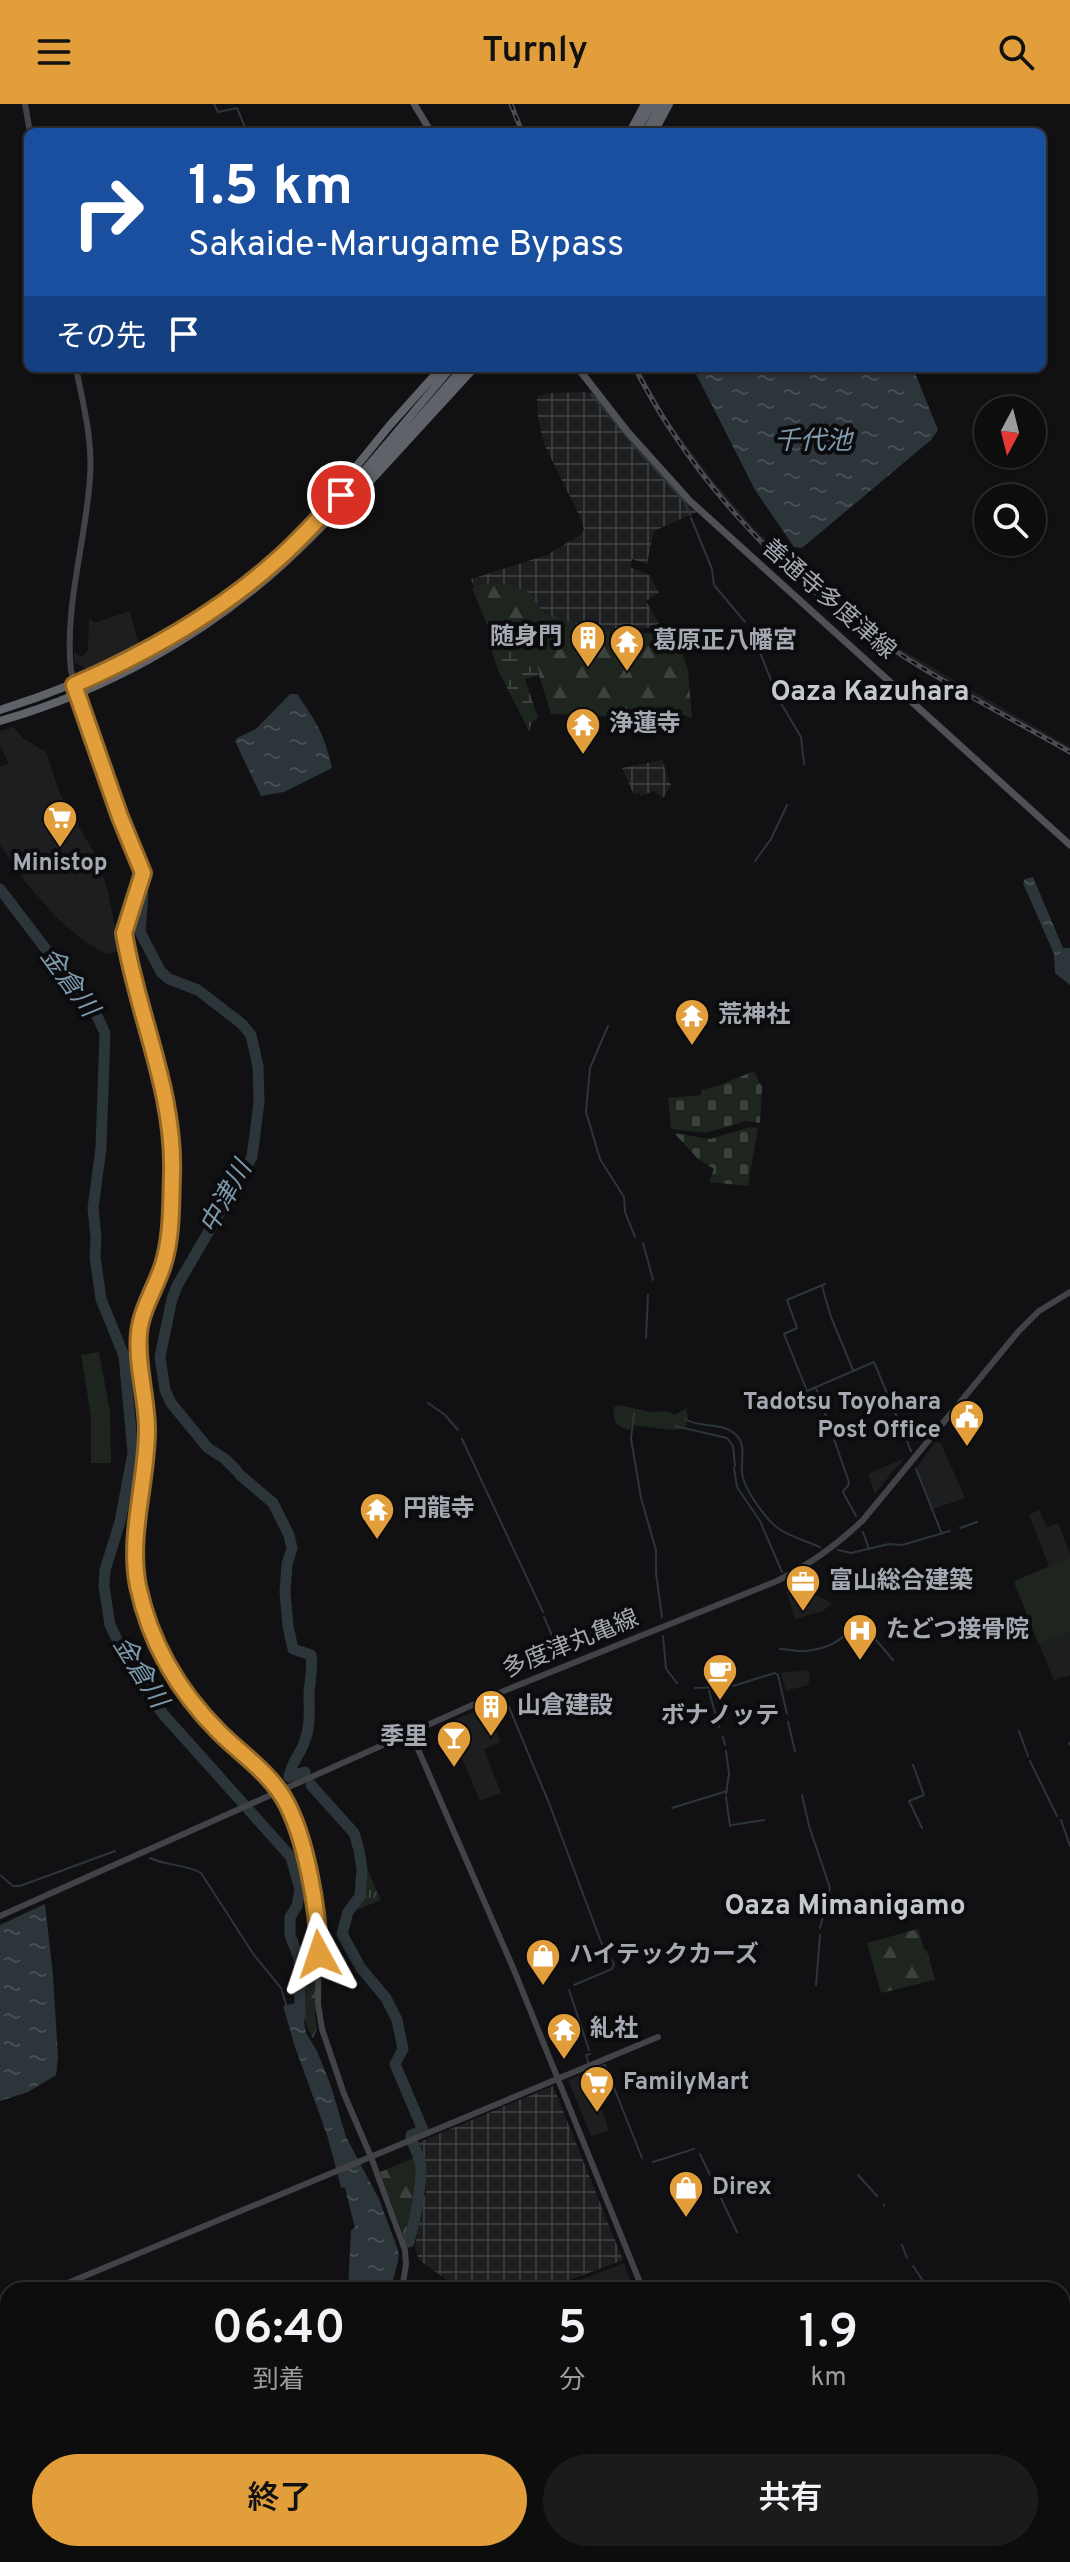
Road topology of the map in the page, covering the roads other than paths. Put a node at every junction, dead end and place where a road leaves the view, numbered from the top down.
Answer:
1 (25, 104) edge
2 (414, 104) edge
3 (645, 104) edge
4 (652, 104) edge
5 (661, 104) edge
6 (669, 104) edge
7 (29, 128) edge
8 (429, 128) edge
9 (632, 128) edge
10 (638, 128) edge
11 (648, 128) edge
12 (656, 128) edge
13 (77, 372) edge
14 (437, 372) edge
15 (448, 372) edge
16 (459, 372) edge
17 (470, 372) edge
18 (581, 372) edge
19 (301, 537) junction
20 (282, 564) junction
21 (75, 689) junction
22 (0, 710) edge
23 (0, 721) edge
24 (1070, 845) edge
25 (1070, 1292) edge
26 (411, 1733) junction
27 (278, 1791) junction
28 (0, 1916) edge
29 (658, 2037) dead end
30 (559, 2079) junction
31 (369, 2158) junction
32 (70, 2282) edge
33 (403, 2282) edge
34 (640, 2282) edge

1 - 7 street
2 - 8 main road
3 - 9 highway
4 - 10 highway
5 - 11 highway
6 - 12 highway
13 - 21 street
14 - 19 highway
15 - 19 highway
16 - 20 highway
17 - 20 highway
18 - 24 main road, 善通寺多度津線
19 - 21 highway
20 - 21 highway
21 - 22 highway
21 - 23 highway
21 - 27 street
25 - 26 street, 多度津丸亀線
26 - 27 street, 多度津丸亀線
26 - 30 street
27 - 28 street, 多度津丸亀線
27 - 31 street
29 - 30 street
30 - 31 street
30 - 34 street
31 - 32 street
31 - 33 street

